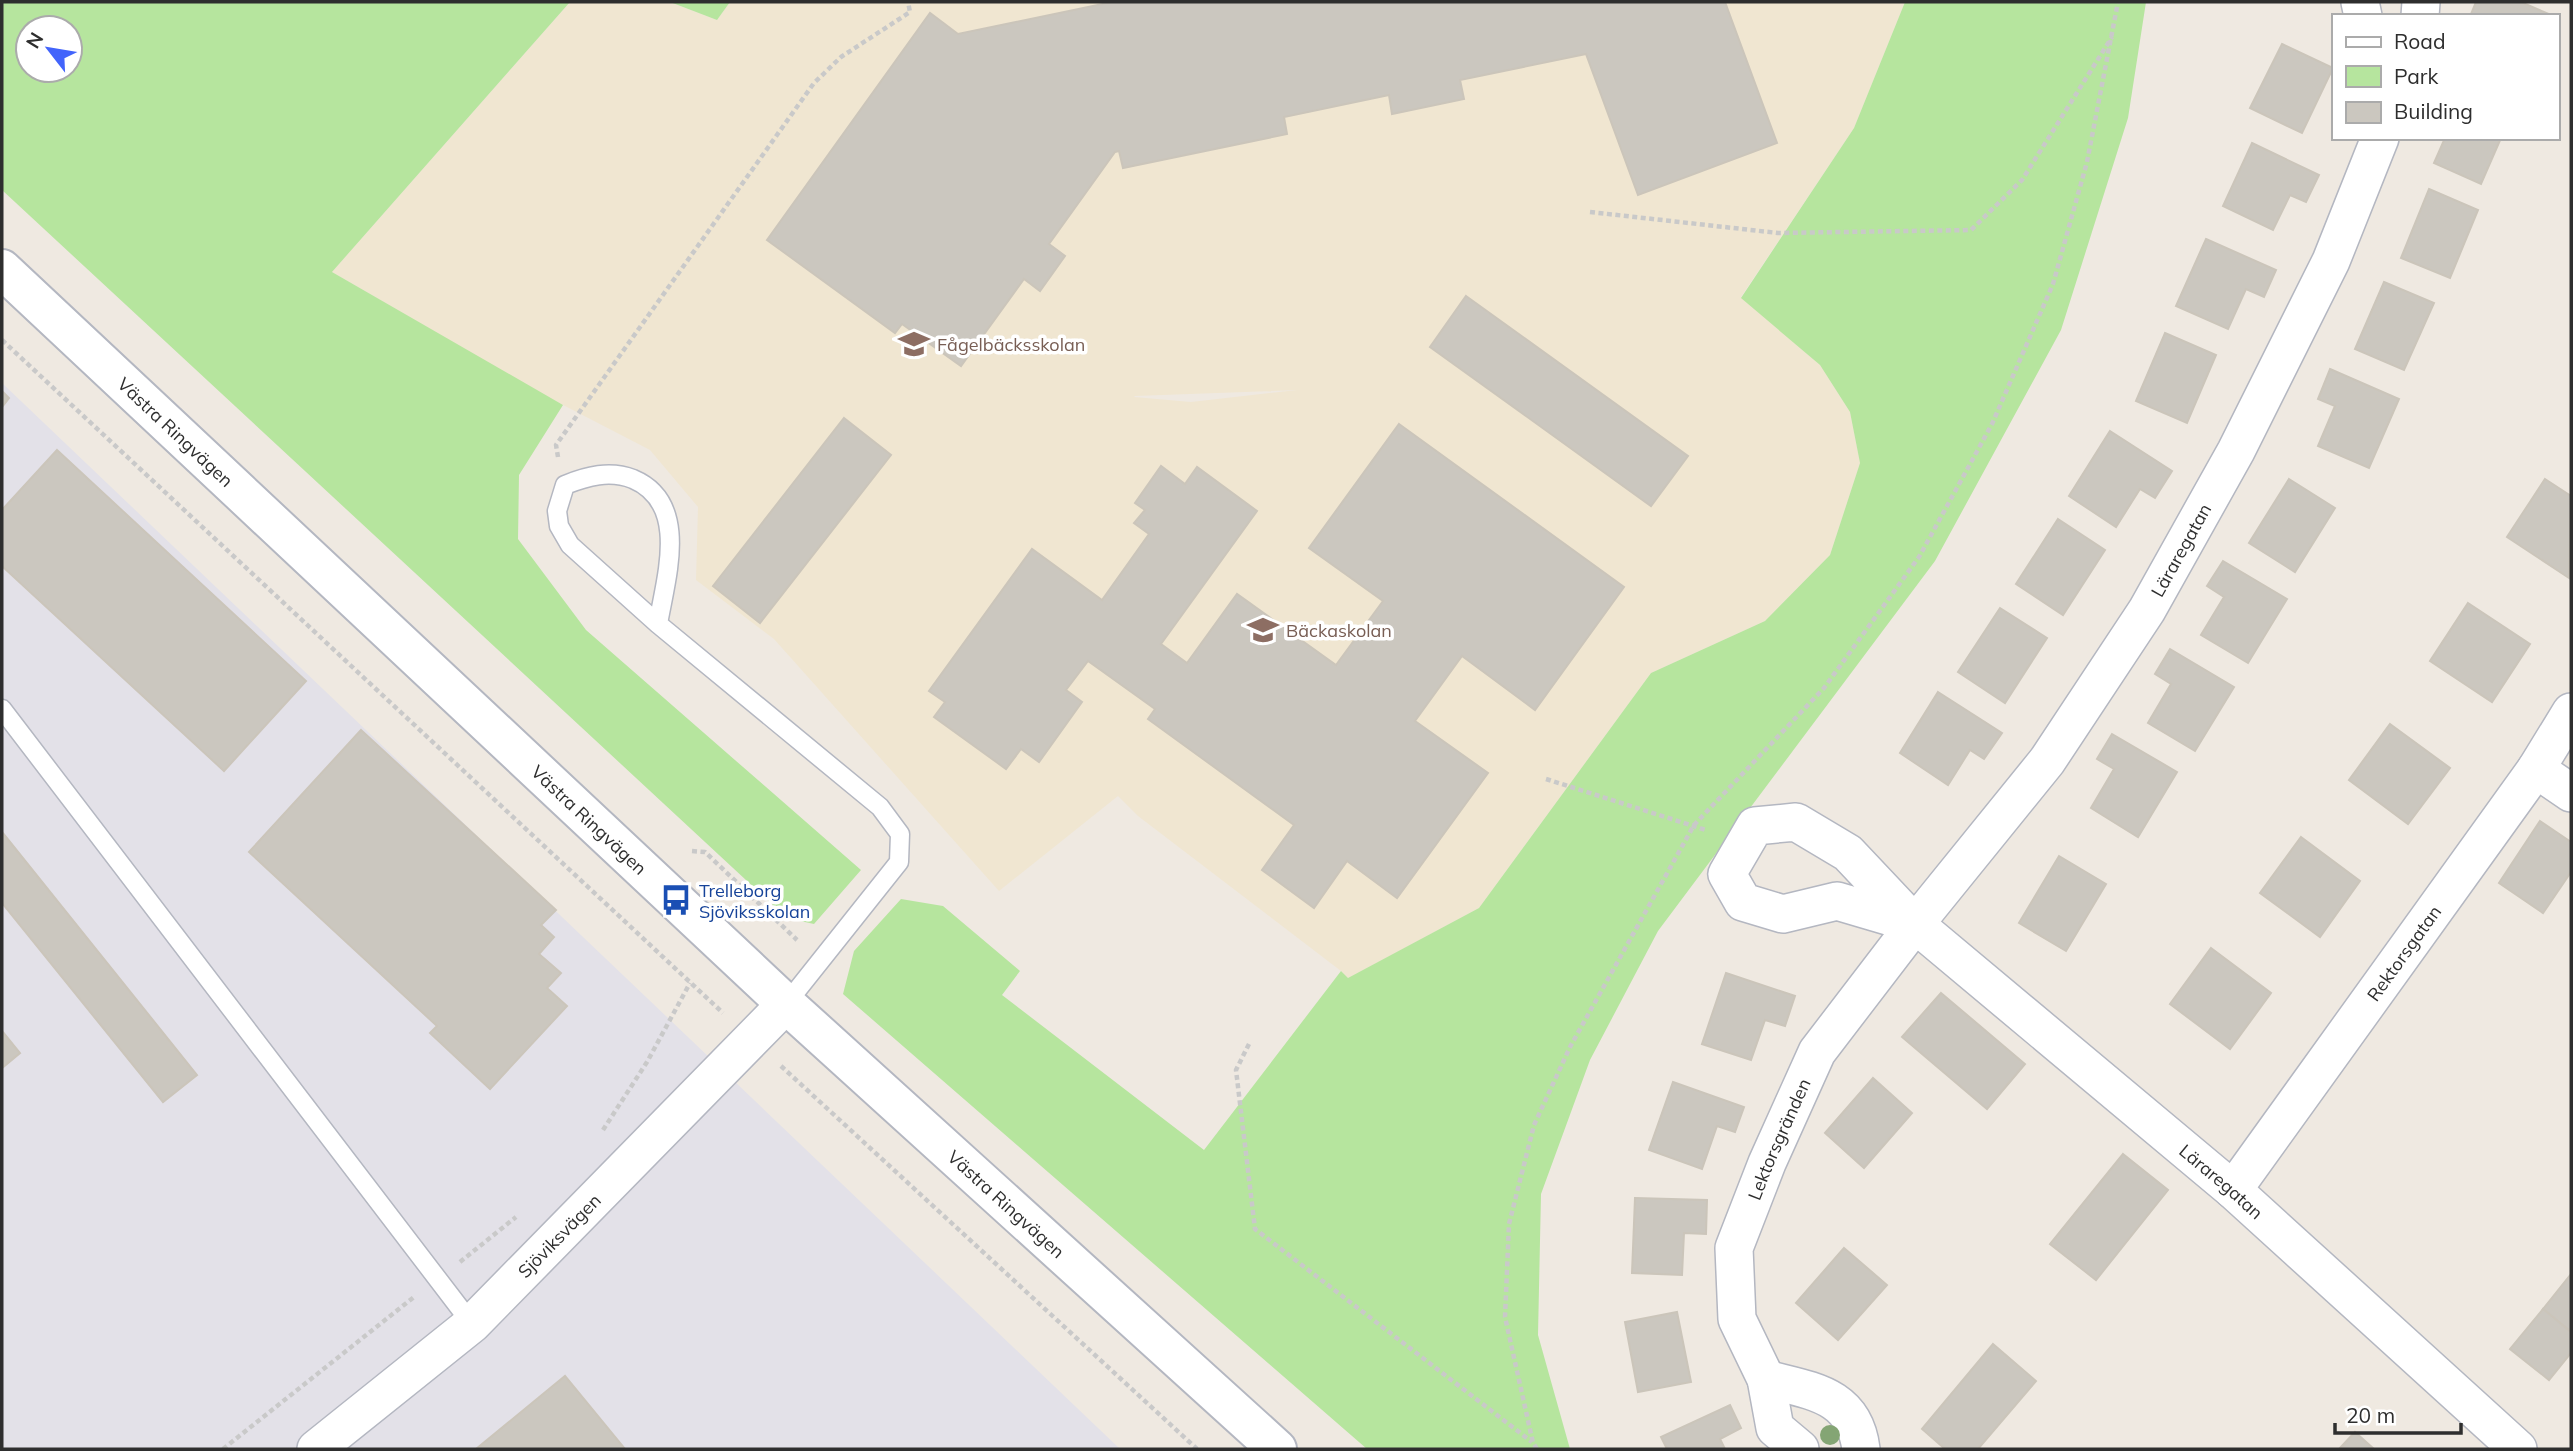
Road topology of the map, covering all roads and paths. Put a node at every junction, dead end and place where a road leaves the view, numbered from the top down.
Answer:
1 (908, 2) edge
2 (2118, 2) edge
3 (2114, 33) junction
4 (2379, 140) edge
5 (1590, 212) dead end
6 (2, 269) edge
7 (2, 340) edge
8 (565, 485) junction
9 (658, 624) junction
10 (2, 709) edge
11 (2571, 712) edge
12 (2536, 769) junction
13 (1546, 779) dead end
14 (2571, 793) edge
15 (1694, 825) junction
16 (1743, 846) junction
17 (692, 851) dead end
18 (1915, 924) junction
19 (821, 962) junction
20 (690, 983) junction
21 (786, 1004) junction
22 (751, 1040) junction
23 (1249, 1044) dead end
24 (602, 1132) dead end
25 (2233, 1190) junction
26 (525, 1210) dead end
27 (437, 1279) junction
28 (472, 1324) junction
29 (1766, 1379) junction
30 (1533, 1443) junction
31 (223, 1449) edge
32 (316, 1449) edge
33 (1197, 1449) edge
34 (1277, 1449) edge
35 (1537, 1449) edge
36 (1800, 1449) edge
37 (1861, 1449) edge
38 (2518, 1449) edge

1 - 8 path
2 - 3 path
3 - 5 path
3 - 15 path
4 - 18 street, Läraregatan
6 - 21 main road, Västra Ringvägen
7 - 20 path
8 - 9 lane
8 - 9 lane
9 - 19 lane
10 - 27 lane
11 - 12 street, Rektorsgatan
12 - 14 street
12 - 25 street, Rektorsgatan
13 - 15 path
15 - 16 path
15 - 30 path
16 - 18 street, Läraregatan
16 - 18 street, Läraregatan
17 - 19 path
18 - 25 street, Läraregatan
18 - 29 street, Lektorsgränden
19 - 21 lane
20 - 22 path
20 - 24 path
21 - 22 street, Sjöviksvägen
21 - 34 main road, Västra Ringvägen
22 - 28 street, Sjöviksvägen
22 - 33 path
23 - 30 path
25 - 38 street, Läraregatan
26 - 27 path
27 - 28 lane
27 - 31 path
28 - 32 street, Sjöviksvägen
29 - 36 street, Lektorsgränden
29 - 37 street
30 - 35 path

